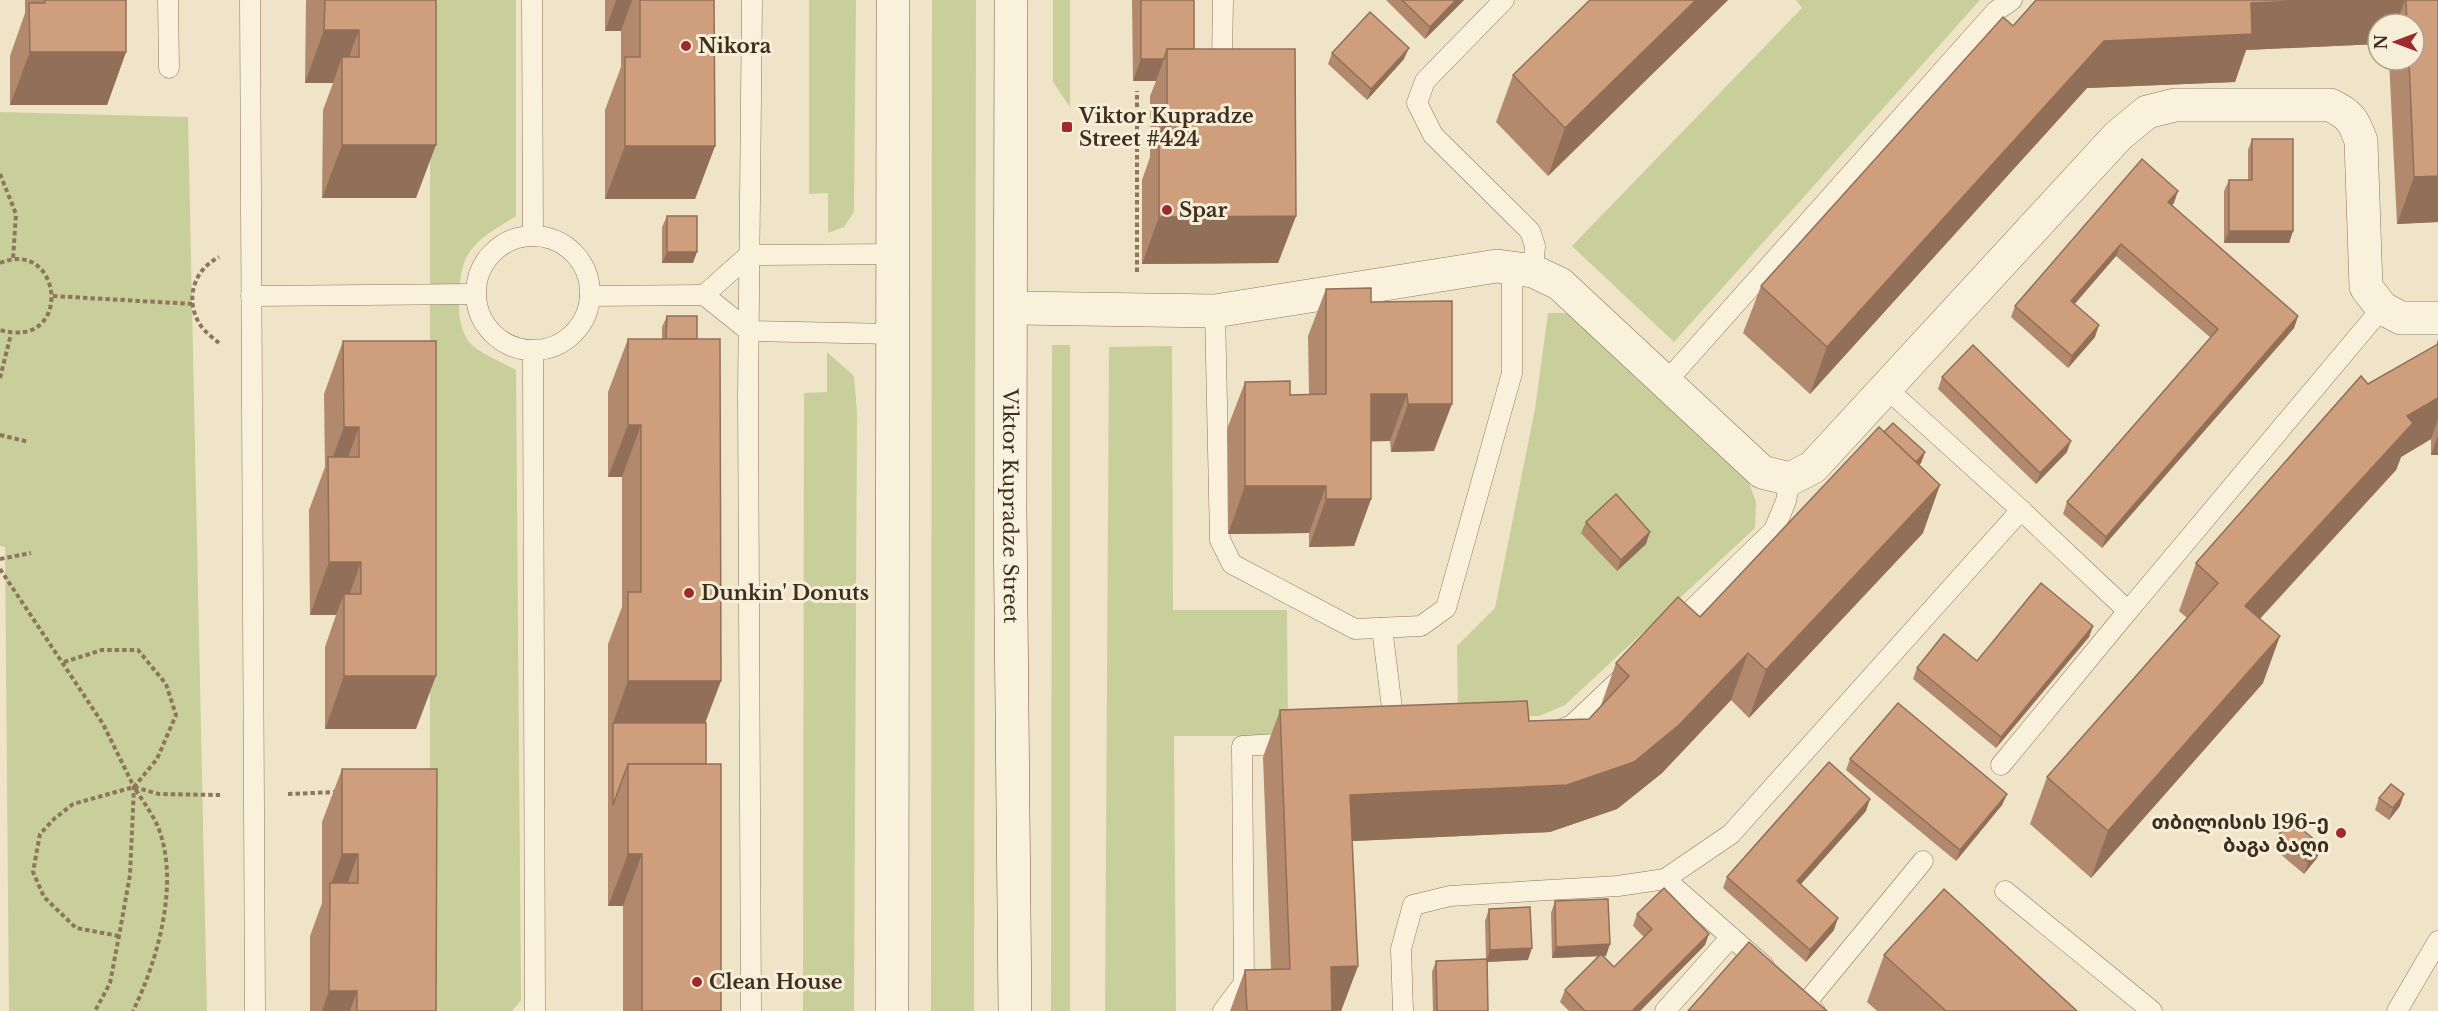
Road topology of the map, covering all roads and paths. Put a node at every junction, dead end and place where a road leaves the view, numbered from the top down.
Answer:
1 (168, 0) edge
2 (250, 0) edge
3 (532, 0) edge
4 (752, 0) edge
5 (893, 0) edge
6 (1011, 0) edge
7 (1223, 0) edge
8 (1504, 0) edge
9 (2012, 0) edge
10 (1222, 62) edge
11 (169, 68) dead end
12 (1137, 91) dead end
13 (0, 174) edge
14 (533, 235) junction
15 (251, 252) junction
16 (894, 254) junction
17 (749, 255) junction
18 (13, 259) junction
19 (0, 263) edge
20 (1523, 269) junction
21 (475, 294) junction
22 (704, 295) junction
23 (53, 296) junction
24 (251, 296) junction
25 (590, 296) junction
26 (193, 304) junction
27 (1011, 308) junction
28 (1137, 308) junction
29 (2382, 308) junction
30 (1215, 311) junction
31 (2438, 318) edge
32 (0, 330) edge
33 (749, 331) junction
34 (11, 334) junction
35 (893, 334) junction
36 (251, 349) junction
37 (532, 352) junction
38 (0, 378) edge
39 (1666, 382) junction
40 (1886, 388) junction
41 (0, 435) edge
42 (29, 442) dead end
43 (1790, 479) junction
44 (2021, 510) junction
45 (31, 553) dead end
46 (0, 559) edge
47 (0, 569) edge
48 (2128, 611) junction
49 (1382, 628) junction
50 (1656, 644) edge
51 (1640, 660) edge
52 (64, 662) junction
53 (1539, 734) edge
54 (1372, 740) edge
55 (1313, 742) edge
56 (2001, 765) dead end
57 (134, 787) junction
58 (344, 792) edge
59 (254, 795) junction
60 (1923, 861) dead end
61 (1665, 879) junction
62 (2005, 891) dead end
63 (119, 936) junction
64 (1731, 937) junction
65 (2438, 941) edge
66 (1811, 1007) edge
67 (94, 1011) edge
68 (134, 1011) edge
69 (255, 1011) edge
70 (535, 1011) edge
71 (751, 1011) edge
72 (892, 1011) edge
73 (1015, 1011) edge
74 (1223, 1011) edge
75 (1403, 1011) edge
76 (1665, 1011) edge
77 (2152, 1011) edge
78 (2397, 1011) edge

1 - 11 lane
2 - 15 lane
3 - 14 lane
4 - 17 lane
5 - 16 main road
6 - 27 main road, Viktor Kupradze Street
7 - 10 lane
8 - 20 lane
9 - 39 lane
12 - 28 path
13 - 18 path
14 - 21 lane
14 - 25 lane
15 - 24 lane
15 - 26 path
16 - 17 lane
16 - 35 main road
17 - 22 lane
17 - 33 lane
18 - 19 path
18 - 23 path
20 - 30 main road
20 - 39 main road
20 - 49 lane
21 - 24 lane
21 - 37 lane
22 - 25 lane
22 - 33 lane
23 - 26 path
23 - 34 path
24 - 36 lane
25 - 37 lane
26 - 36 path
27 - 28 main road
27 - 73 main road, Viktor Kupradze Street
28 - 30 main road
29 - 31 main road
29 - 40 main road
29 - 48 lane
30 - 49 lane
32 - 34 path
33 - 35 lane
33 - 71 lane
34 - 38 path
35 - 72 main road
36 - 59 lane
37 - 70 lane
39 - 43 main road
40 - 43 main road
40 - 44 lane
41 - 42 path
43 - 50 lane
44 - 48 lane
44 - 61 lane
45 - 46 path
47 - 52 path
48 - 56 lane
49 - 54 lane
51 - 53 lane
52 - 57 path
52 - 57 path
55 - 74 lane
57 - 59 path
57 - 63 path
57 - 63 path
57 - 68 path
58 - 59 path
59 - 69 lane
60 - 66 lane
61 - 64 lane
61 - 75 lane
62 - 77 lane
63 - 67 path
64 - 66 lane
64 - 76 lane
65 - 78 lane

